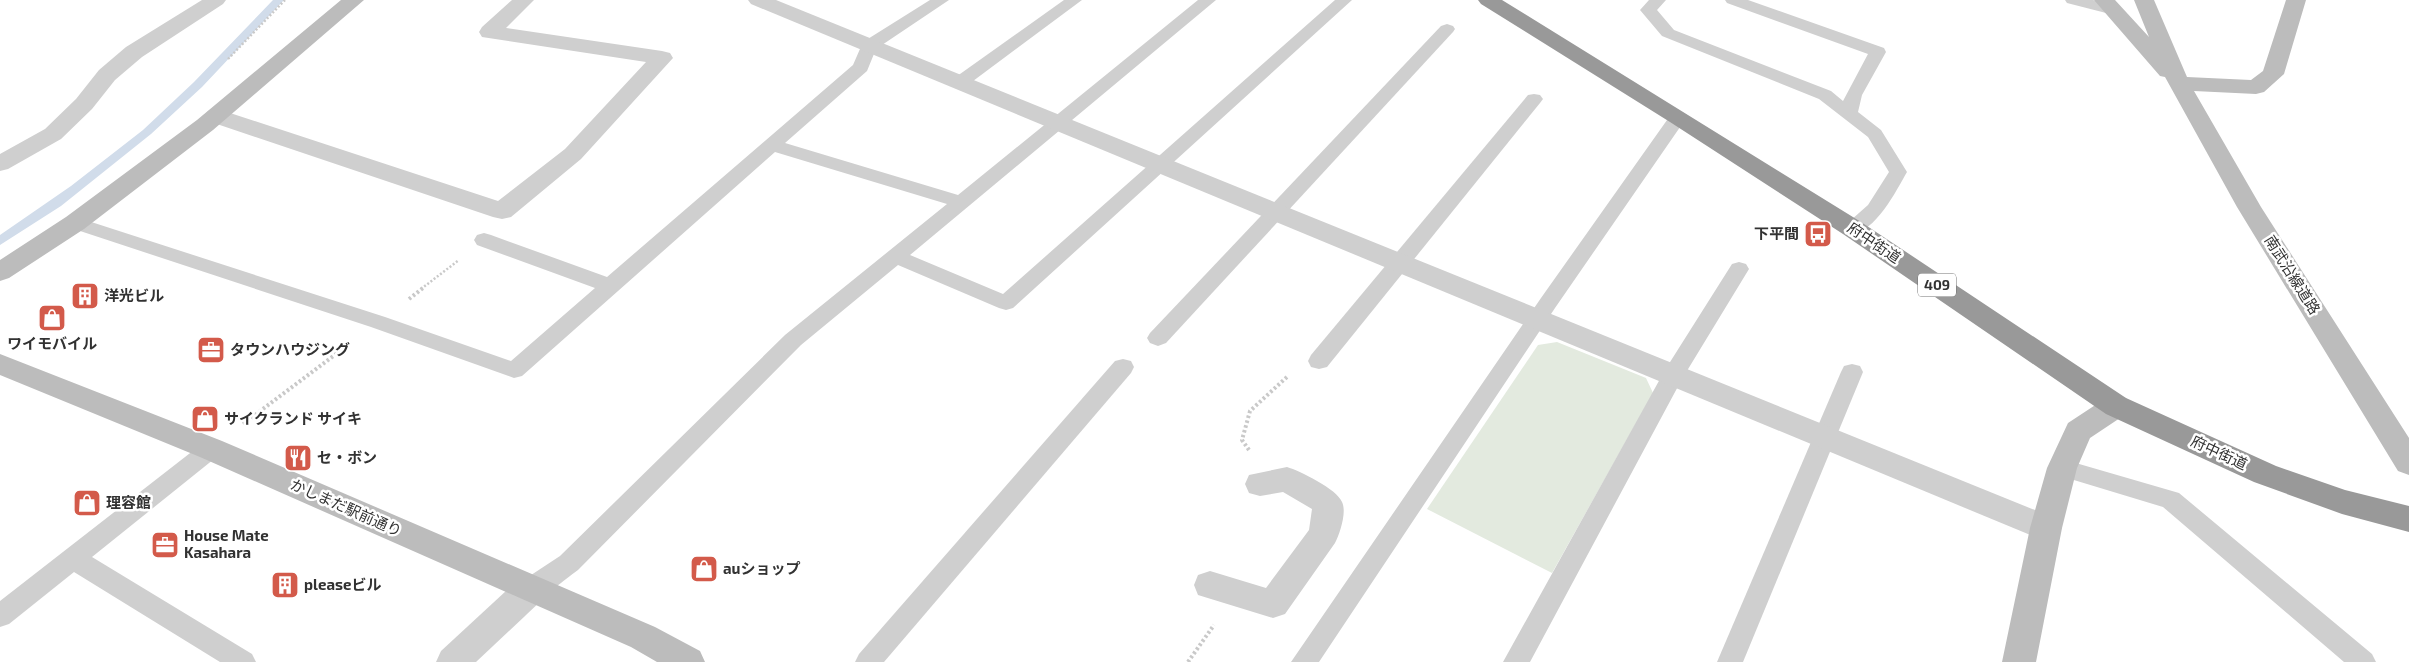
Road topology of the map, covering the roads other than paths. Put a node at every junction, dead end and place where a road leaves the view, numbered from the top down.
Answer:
1 (216, 0) edge
2 (354, 0) edge
3 (524, 0) edge
4 (758, 0) edge
5 (941, 0) edge
6 (1074, 0) edge
7 (1208, 0) edge
8 (1344, 0) edge
9 (1488, 0) edge
10 (1658, 0) edge
11 (1733, 0) edge
12 (2073, 0) edge
13 (2144, 0) edge
14 (2296, 0) edge
15 (2107, 4) edge
16 (1447, 29) dead end
17 (869, 46) junction
18 (959, 83) junction
19 (2179, 83) junction
20 (1534, 99) dead end
21 (1849, 114) junction
22 (216, 116) junction
23 (1678, 117) junction
24 (1056, 124) junction
25 (771, 145) junction
26 (0, 164) edge
27 (1160, 165) junction
28 (962, 202) junction
29 (1275, 212) junction
30 (75, 223) junction
31 (1852, 228) junction
32 (484, 240) road end
33 (895, 256) junction
34 (1400, 263) junction
35 (1739, 269) dead end
36 (0, 272) edge
37 (608, 286) junction
38 (1537, 320) junction
39 (1158, 338) dead end
40 (1319, 361) road end
41 (0, 364) edge
42 (1123, 367) dead end
43 (1852, 372) dead end
44 (1673, 376) junction
45 (2116, 406) junction
46 (1824, 438) junction
47 (211, 449) junction
48 (2409, 463) edge
49 (2062, 468) junction
50 (1266, 483) road end
51 (2409, 519) edge
52 (2046, 528) junction
53 (72, 558) junction
54 (1210, 585) dead end
55 (531, 590) junction
56 (0, 616) edge
57 (243, 662) edge
58 (453, 662) edge
59 (688, 662) edge
60 (868, 662) edge
61 (1304, 662) edge
62 (1516, 662) edge
63 (1730, 662) edge
64 (2020, 662) edge
65 (2363, 662) edge

1 - 26 street
2 - 22 street
3 - 22 street
4 - 17 street
5 - 17 lane
6 - 18 lane
7 - 24 lane
8 - 27 lane
9 - 23 highway, 府中街道 / 409
10 - 21 lane
11 - 21 lane
12 - 15 lane
13 - 19 street, 南武沿線道路
14 - 19 street
15 - 19 street, 南武沿線道路
16 - 29 lane
17 - 18 street
17 - 25 lane
18 - 24 street
19 - 48 street, 南武沿線道路
20 - 34 lane
21 - 31 lane
22 - 30 street
23 - 31 highway, 府中街道 / 409
23 - 38 lane
24 - 27 street
24 - 28 lane
25 - 28 lane
25 - 37 lane
27 - 29 street
27 - 33 lane
28 - 33 lane
29 - 34 street
29 - 39 lane
30 - 36 street
30 - 37 lane
31 - 45 highway, 府中街道 / 409
32 - 37 lane
33 - 55 lane
34 - 38 street
34 - 40 lane
35 - 44 lane
38 - 44 street
38 - 61 lane
41 - 47 street, かしまだ駅前通り
42 - 60 lane
43 - 46 lane
44 - 46 street
44 - 62 lane
45 - 49 street
45 - 51 highway, 府中街道 / 409
46 - 52 street
46 - 63 lane
47 - 53 lane
47 - 55 street, かしまだ駅前通り
49 - 52 street
49 - 65 lane
50 - 54 street
52 - 64 street
53 - 56 lane
53 - 57 lane
55 - 58 street
55 - 59 street, かしまだ駅前通り

